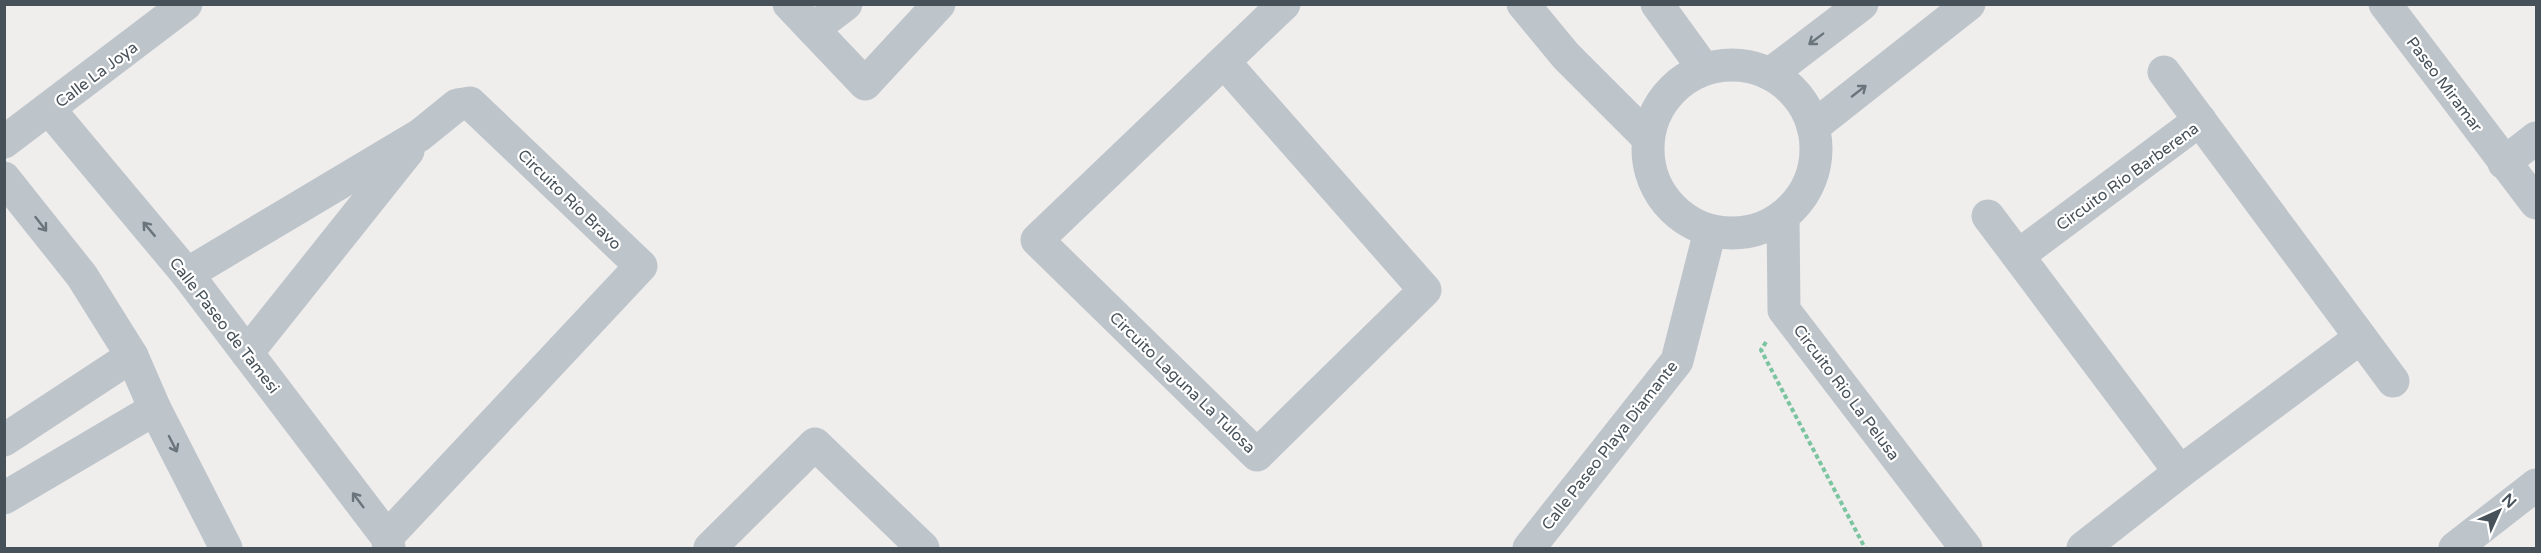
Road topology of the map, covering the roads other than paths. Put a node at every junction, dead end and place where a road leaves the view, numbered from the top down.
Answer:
1 (186, 4) edge
2 (789, 4) edge
3 (846, 4) edge
4 (939, 4) edge
5 (1284, 4) edge
6 (1523, 4) edge
7 (1657, 4) edge
8 (1862, 4) edge
9 (1969, 4) edge
10 (2385, 4) edge
11 (813, 29) junction
12 (1225, 63) junction
13 (2164, 72) dead end
14 (1770, 74) junction
15 (1693, 75) junction
16 (49, 109) junction
17 (2200, 120) junction
18 (1651, 127) junction
19 (1813, 127) junction
20 (420, 135) junction
21 (2536, 138) edge
22 (4, 142) edge
23 (2505, 163) junction
24 (4, 178) edge
25 (2536, 203) edge
26 (1988, 216) dead end
27 (1777, 220) junction
28 (1722, 232) junction
29 (2019, 255) junction
30 (187, 274) junction
31 (2360, 338) junction
32 (247, 353) junction
33 (132, 357) junction
34 (2393, 381) dead end
35 (155, 409) junction
36 (4, 440) edge
37 (2180, 472) junction
38 (2536, 485) edge
39 (4, 498) edge
40 (388, 543) edge
41 (226, 549) edge
42 (710, 549) edge
43 (923, 549) edge
44 (1530, 549) edge
45 (1966, 549) edge
46 (2084, 549) edge
47 (2455, 549) edge

1 - 16 street, Calle La Joya
2 - 11 street
3 - 11 street
4 - 11 street
5 - 12 street, Circuito Laguna La Tulosa
6 - 18 street
7 - 15 street
8 -> 14 street
19 -> 9 street
10 - 23 street, Paseo Miramar
12 - 12 street, Circuito Laguna La Tulosa
13 - 17 street
14 - 15 street
14 - 19 street
15 - 18 street
16 - 22 street, Calle La Joya
30 -> 16 street, Calle Paseo de Tamesi
17 - 29 street, Circuito Río Barberena
17 - 31 street, Circuito Río Barberena
18 - 28 street
19 - 27 street
20 - 30 street, Circuito Río Bravo
20 - 32 street
20 - 40 street, Circuito Río Bravo
21 - 23 street
23 - 25 street, Paseo Miramar
24 -> 33 street
26 - 29 street
27 - 28 street
27 - 45 street, Circuito Rio La Pelusa
28 - 44 street, Calle Paseo Playa Diamante
29 - 37 street
30 - 32 street, Calle Paseo de Tamesi
31 - 34 street, Circuito Río Barberena
31 - 37 street
40 -> 32 street, Calle Paseo de Tamesi
33 - 35 street
33 - 36 street
35 - 39 street
35 -> 41 street
37 - 46 street
38 - 47 street
42 - 43 street

